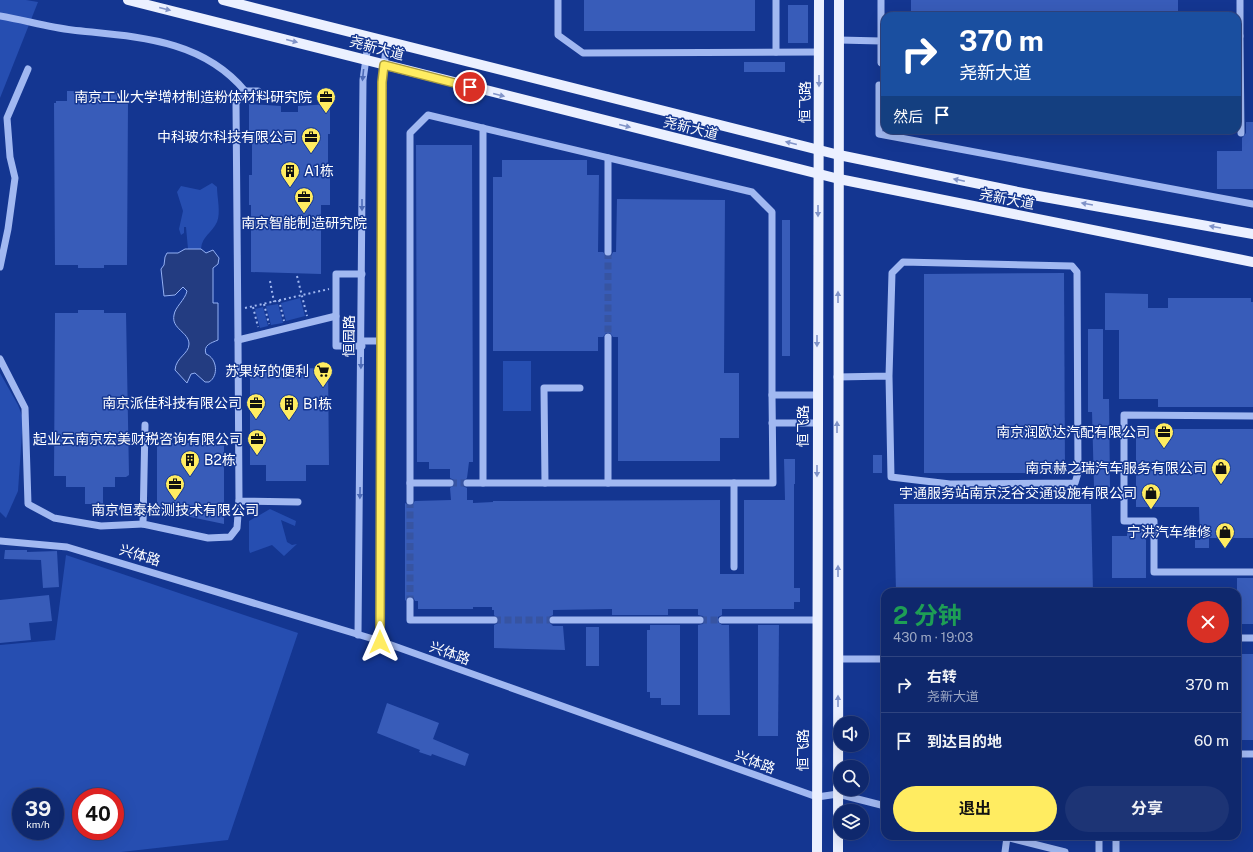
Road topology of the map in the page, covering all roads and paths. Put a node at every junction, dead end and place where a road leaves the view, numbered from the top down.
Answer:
1 (128, 0) edge
2 (223, 0) edge
3 (558, 0) edge
4 (776, 0) edge
5 (819, 0) edge
6 (838, 0) edge
7 (882, 0) edge
8 (1240, 0) edge
9 (882, 12) edge
10 (1239, 12) edge
11 (0, 16) edge
12 (369, 37) junction
13 (838, 40) junction
14 (387, 41) junction
15 (881, 41) joint
16 (776, 52) junction
17 (819, 52) junction
18 (366, 59) junction
19 (881, 63) edge
20 (384, 65) junction
21 (28, 69) dead end
22 (879, 85) dead end
23 (245, 91) junction
24 (258, 91) dead end
25 (483, 128) junction
26 (818, 150) junction
27 (838, 155) junction
28 (608, 158) junction
29 (818, 173) junction
30 (838, 179) junction
31 (1253, 204) edge
32 (1253, 234) edge
33 (608, 252) tunnel mouth
34 (1253, 262) edge
35 (0, 267) edge
36 (362, 274) junction
37 (297, 276) dead end
38 (270, 280) dead end
39 (336, 287) junction
40 (301, 295) junction
41 (279, 300) junction
42 (274, 302) junction
43 (264, 304) junction
44 (253, 307) junction
45 (238, 310) junction
46 (336, 316) junction
47 (307, 317) dead end
48 (284, 322) dead end
49 (270, 326) dead end
50 (258, 328) dead end
51 (608, 336) tunnel mouth
52 (238, 340) junction
53 (382, 341) junction
54 (362, 344) junction
55 (0, 359) edge
56 (889, 376) junction
57 (837, 377) junction
58 (580, 388) dead end
59 (772, 395) junction
60 (817, 395) junction
61 (1253, 416) edge
62 (772, 423) junction
63 (817, 423) junction
64 (145, 425) dead end
65 (410, 483) junction
66 (450, 483) tunnel mouth
67 (467, 483) tunnel mouth
68 (483, 483) junction
69 (545, 483) junction
70 (608, 483) junction
71 (734, 483) junction
72 (410, 501) tunnel mouth
73 (239, 502) junction
74 (298, 502) dead end
75 (143, 524) junction
76 (0, 541) edge
77 (734, 567) dead end
78 (1253, 572) edge
79 (410, 601) tunnel mouth
80 (494, 620) tunnel mouth
81 (553, 620) tunnel mouth
82 (700, 620) tunnel mouth
83 (722, 620) tunnel mouth
84 (817, 620) junction
85 (358, 635) junction
86 (1241, 638) edge
87 (1253, 638) edge
88 (380, 642) junction
89 (838, 659) junction
90 (881, 659) edge
91 (1241, 754) edge
92 (1253, 754) edge
93 (838, 760) edge
94 (833, 795) edge
95 (838, 796) edge
96 (846, 796) edge
97 (817, 797) junction
98 (881, 805) edge
99 (1004, 840) edge
100 (1016, 840) edge
101 (1099, 840) edge
102 (1116, 840) edge
103 (817, 852) edge
104 (838, 852) edge
105 (1005, 852) edge
106 (1065, 852) edge
107 (1099, 852) edge
108 (1116, 852) edge

1 -> 18 main road, 尧新大道
2 - 12 main road, 尧新大道
3 - 16 street
4 - 16 street
5 - 17 main road, 恒飞路
6 - 13 main road
7 - 9 street
8 - 10 street
11 - 23 street
12 - 14 main road, 尧新大道
12 - 18 street, 恒园路
13 - 15 street
13 - 27 main road
14 - 20 street
26 -> 14 main road, 尧新大道
15 - 19 street
16 - 17 street
17 -> 26 main road, 恒飞路
18 - 20 main road, 尧新大道
18 -> 36 street, 恒园路
20 -> 29 main road, 尧新大道
20 - 53 street
21 - 35 street
22 - 31 street
23 - 24 street
23 - 45 street
25 - 28 street
25 - 65 street
25 - 68 street
26 - 27 main road, 尧新大道
26 - 29 main road, 恒飞路
27 - 30 main road
32 -> 27 main road, 尧新大道
28 - 33 street
28 - 59 street
29 - 30 main road, 尧新大道
29 -> 60 main road, 恒飞路
30 - 34 main road, 尧新大道
57 -> 30 main road
36 - 39 street
36 - 54 street, 恒园路
37 - 40 path
38 - 42 path
39 - 40 path
39 - 46 street
40 - 41 path
40 - 47 path
41 - 42 path
41 - 48 path
42 - 43 path
43 - 44 path
43 - 49 path
44 - 45 path
44 - 50 path
45 - 52 street
46 - 52 street
46 - 54 street
51 - 70 street
52 - 73 street
53 - 54 street
53 - 88 street
54 -> 85 street, 恒园路
55 - 75 street
56 - 56 street
56 - 57 street
89 -> 57 main road
58 - 69 street
59 - 60 street
59 - 62 street
60 - 63 main road, 恒飞路
61 - 78 street
62 - 63 street
62 - 71 street
63 -> 84 main road, 恒飞路
64 - 75 street
65 - 66 street
65 - 72 street
67 - 68 street
68 - 69 street
69 - 70 street
70 - 71 street
71 - 77 street
73 - 74 street
73 - 75 street
76 - 85 street, 兴体路
79 - 80 street
81 - 82 street
83 - 84 street
84 - 97 main road, 恒飞路
85 - 88 street, 兴体路
86 - 87 street
88 - 97 street, 兴体路
89 - 90 street
93 -> 89 main road
91 - 92 street
94 - 97 street, 兴体路
95 - 104 main road
96 - 98 street, 兴体路
97 - 103 main road, 恒飞路
99 - 105 street
100 - 106 street
101 - 107 street
102 - 108 street

